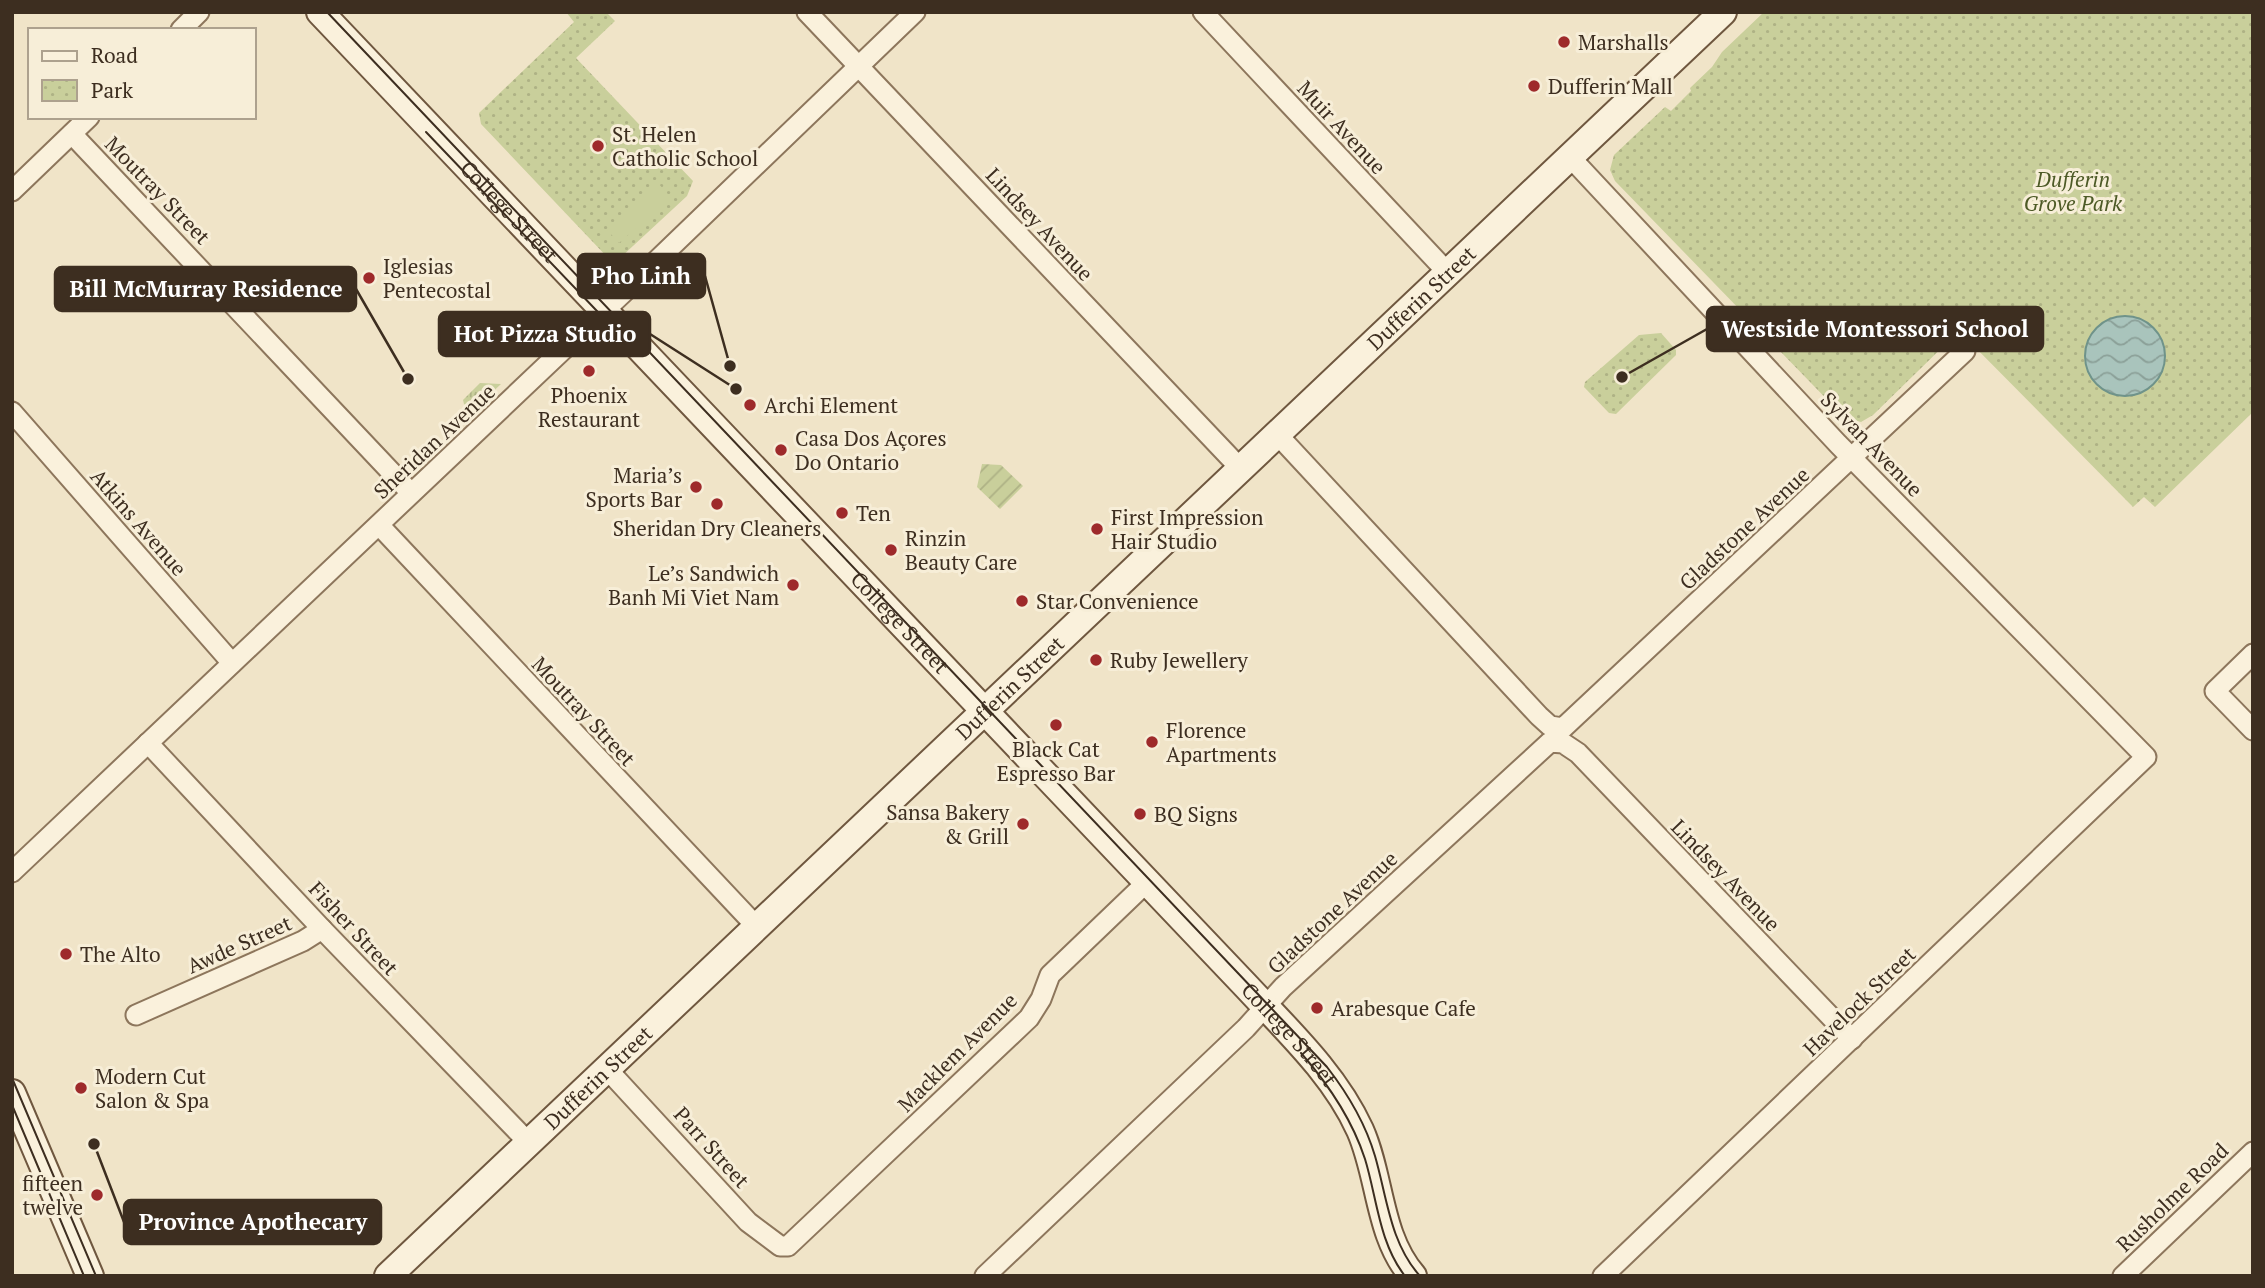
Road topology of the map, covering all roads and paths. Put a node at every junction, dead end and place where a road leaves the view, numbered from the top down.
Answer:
1 (199, 12) edge
2 (320, 12) edge
3 (807, 12) edge
4 (915, 12) edge
5 (1203, 12) edge
6 (1723, 12) edge
7 (183, 28) edge
8 (858, 66) junction
9 (87, 119) edge
10 (72, 134) junction
11 (1571, 158) junction
12 (12, 191) edge
13 (1448, 273) junction
14 (603, 311) junction
15 (1965, 351) dead end
16 (12, 412) edge
17 (1276, 433) junction
18 (1852, 458) junction
19 (1240, 468) junction
20 (411, 493) junction
21 (379, 524) junction
22 (2253, 654) edge
23 (232, 663) junction
24 (984, 711) junction
25 (2253, 730) edge
26 (148, 743) junction
27 (1566, 744) joint
28 (2146, 757) joint
29 (12, 872) edge
30 (1146, 883) junction
31 (757, 927) junction
32 (322, 929) junction
33 (1265, 1006) junction
34 (136, 1015) dead end
35 (1852, 1039) junction
36 (607, 1069) junction
37 (12, 1093) edge
38 (529, 1143) junction
39 (2253, 1152) edge
40 (789, 1246) joint
41 (90, 1276) edge
42 (388, 1276) edge
43 (985, 1276) edge
44 (1413, 1276) edge
45 (1603, 1276) edge
46 (2123, 1276) edge

1 - 7 street
2 - 14 main road, College Street
3 - 8 street, Lindsey Avenue
4 - 8 street, Sheridan Avenue
5 - 13 street, Muir Avenue
6 - 11 main road, Dufferin Street
8 - 14 street, Sheridan Avenue
8 - 19 street, Lindsey Avenue
9 - 10 street
10 - 12 street
10 - 20 street, Moutray Street
11 - 13 main road, Dufferin Street
11 - 18 street, Sylvan Avenue
13 - 17 main road, Dufferin Street
14 - 20 street, Sheridan Avenue
14 - 24 main road, College Street
15 - 18 street, Gladstone Avenue
16 - 23 street, Atkins Avenue
17 - 18 street, Gladstone Avenue
17 - 19 main road, Dufferin Street
18 - 28 street, Sylvan Avenue
19 - 24 main road, Dufferin Street
20 - 21 street, Sheridan Avenue
21 - 23 street, Sheridan Avenue
21 - 31 street, Moutray Street
22 - 25 street
23 - 26 street, Sheridan Avenue
24 - 30 main road, College Street
24 - 31 main road, Dufferin Street
26 - 29 street, Sheridan Avenue
26 - 32 street, Fisher Street
27 - 33 street, Gladstone Avenue
27 - 35 street, Lindsey Avenue
28 - 35 street, Havelock Street
30 - 33 main road, College Street
30 - 40 street, Macklem Avenue
31 - 36 main road, Dufferin Street
32 - 34 street, Awde Street
32 - 38 street, Fisher Street
33 - 43 street, Gladstone Avenue
33 - 44 main road, College Street
35 - 45 street, Havelock Street
36 - 38 main road, Dufferin Street
36 - 40 street, Parr Street
37 - 41 main road
38 - 42 main road, Dufferin Street
39 - 46 street, Rusholme Road

